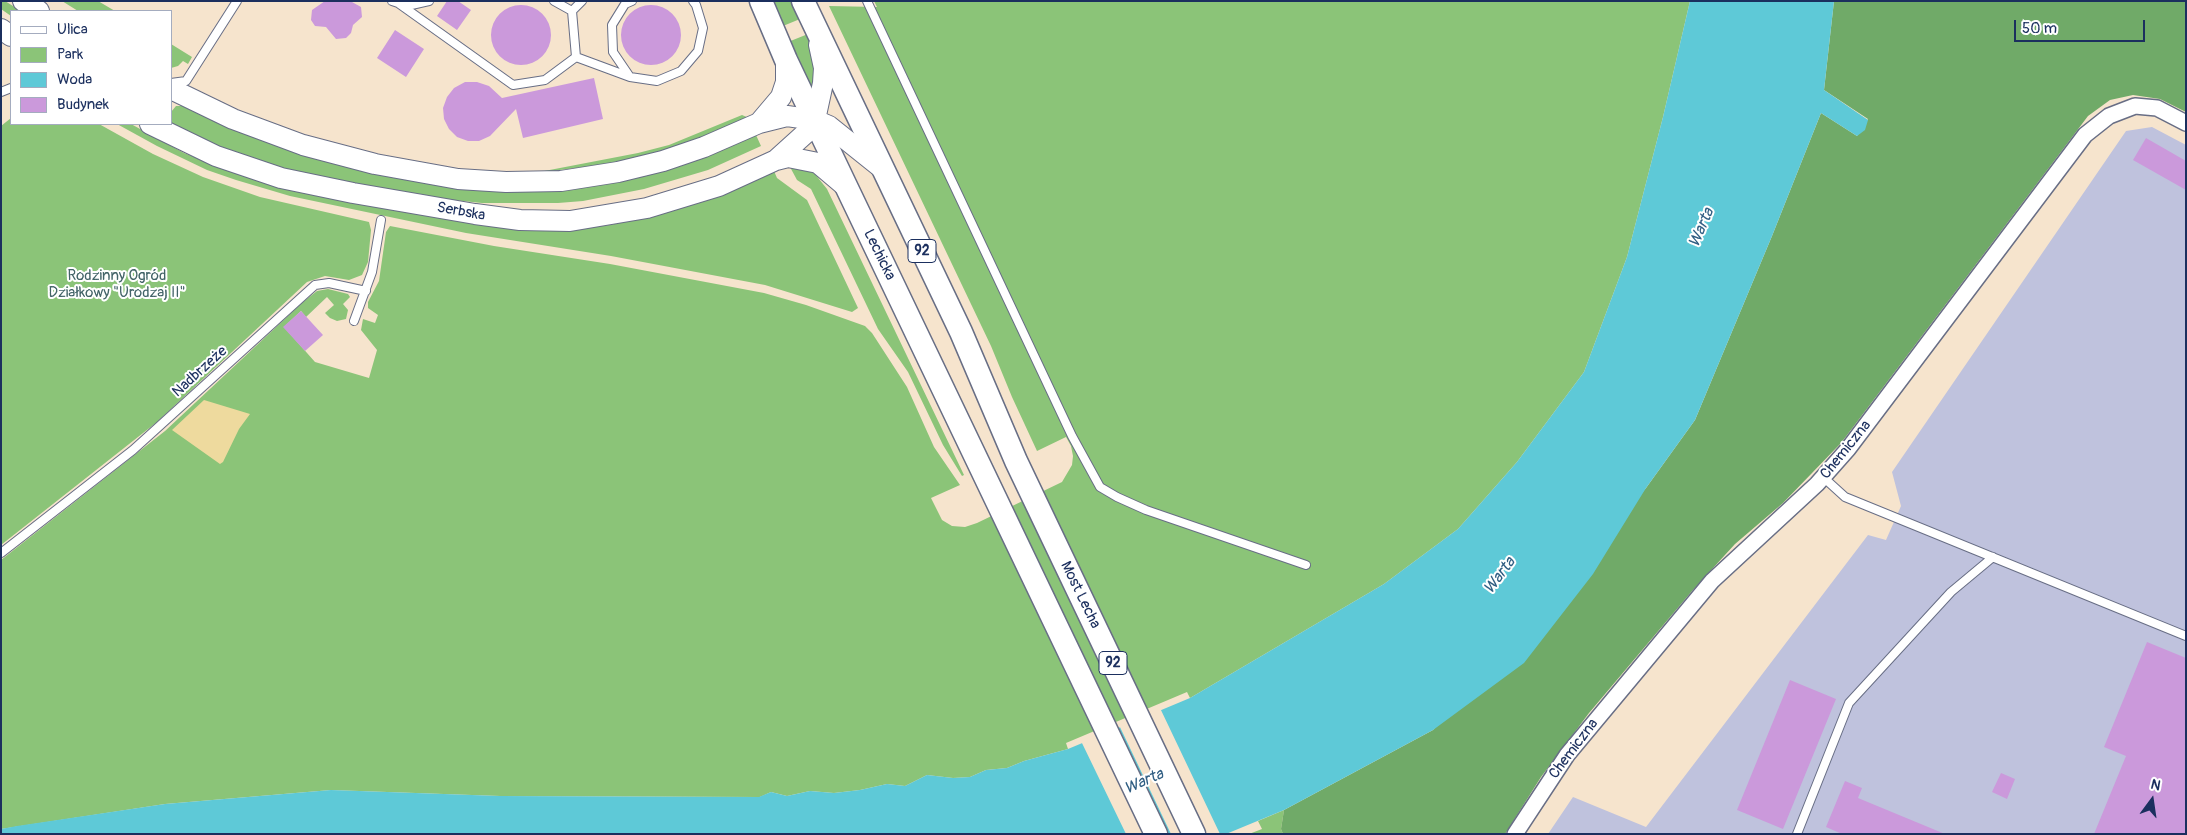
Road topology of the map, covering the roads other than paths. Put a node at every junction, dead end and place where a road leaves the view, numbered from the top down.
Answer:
1 (237, 1) edge
2 (429, 1) edge
3 (554, 1) edge
4 (582, 1) edge
5 (632, 1) edge
6 (693, 1) edge
7 (761, 1) edge
8 (803, 1) edge
9 (868, 1) edge
10 (395, 2) edge
11 (572, 11) junction
12 (812, 22) junction
13 (576, 57) junction
14 (786, 60) junction
15 (630, 77) junction
16 (172, 83) edge
17 (172, 89) edge
18 (815, 120) junction
19 (759, 123) junction
20 (2186, 123) edge
21 (152, 125) edge
22 (776, 160) junction
23 (884, 170) junction
24 (846, 186) junction
25 (381, 220) dead end
26 (366, 292) junction
27 (354, 321) dead end
28 (1824, 477) junction
29 (1, 553) edge
30 (1993, 558) junction
31 (1306, 565) dead end
32 (2186, 636) edge
33 (1156, 834) edge
34 (1194, 834) edge
35 (1515, 834) edge
36 (1797, 834) edge

1 - 16 lane
2 - 10 lane
3 - 11 lane
4 - 11 lane
5 - 15 lane
6 - 15 lane
7 - 14 main road, Lechicka / 92
8 - 12 main road, 92
9 - 31 lane
10 - 13 lane
11 - 13 lane
12 - 18 street, Serbska
12 - 23 main road, 92
13 - 15 lane
14 - 18 main road, Lechicka / 92
14 - 19 street
17 - 19 street
18 - 19 street
18 - 22 street, Serbska
18 - 23 street
18 - 24 main road, Lechicka / 92
20 - 28 street, Chemiczna
21 - 22 street, Serbska
22 - 24 street, Serbska
23 - 34 main road, Most Lecha / 92
24 - 33 main road, Lechicka / 92
25 - 26 lane
26 - 27 lane
26 - 29 lane, Nadbrzeże
28 - 30 lane
28 - 35 street, Chemiczna
30 - 32 lane
30 - 36 lane

